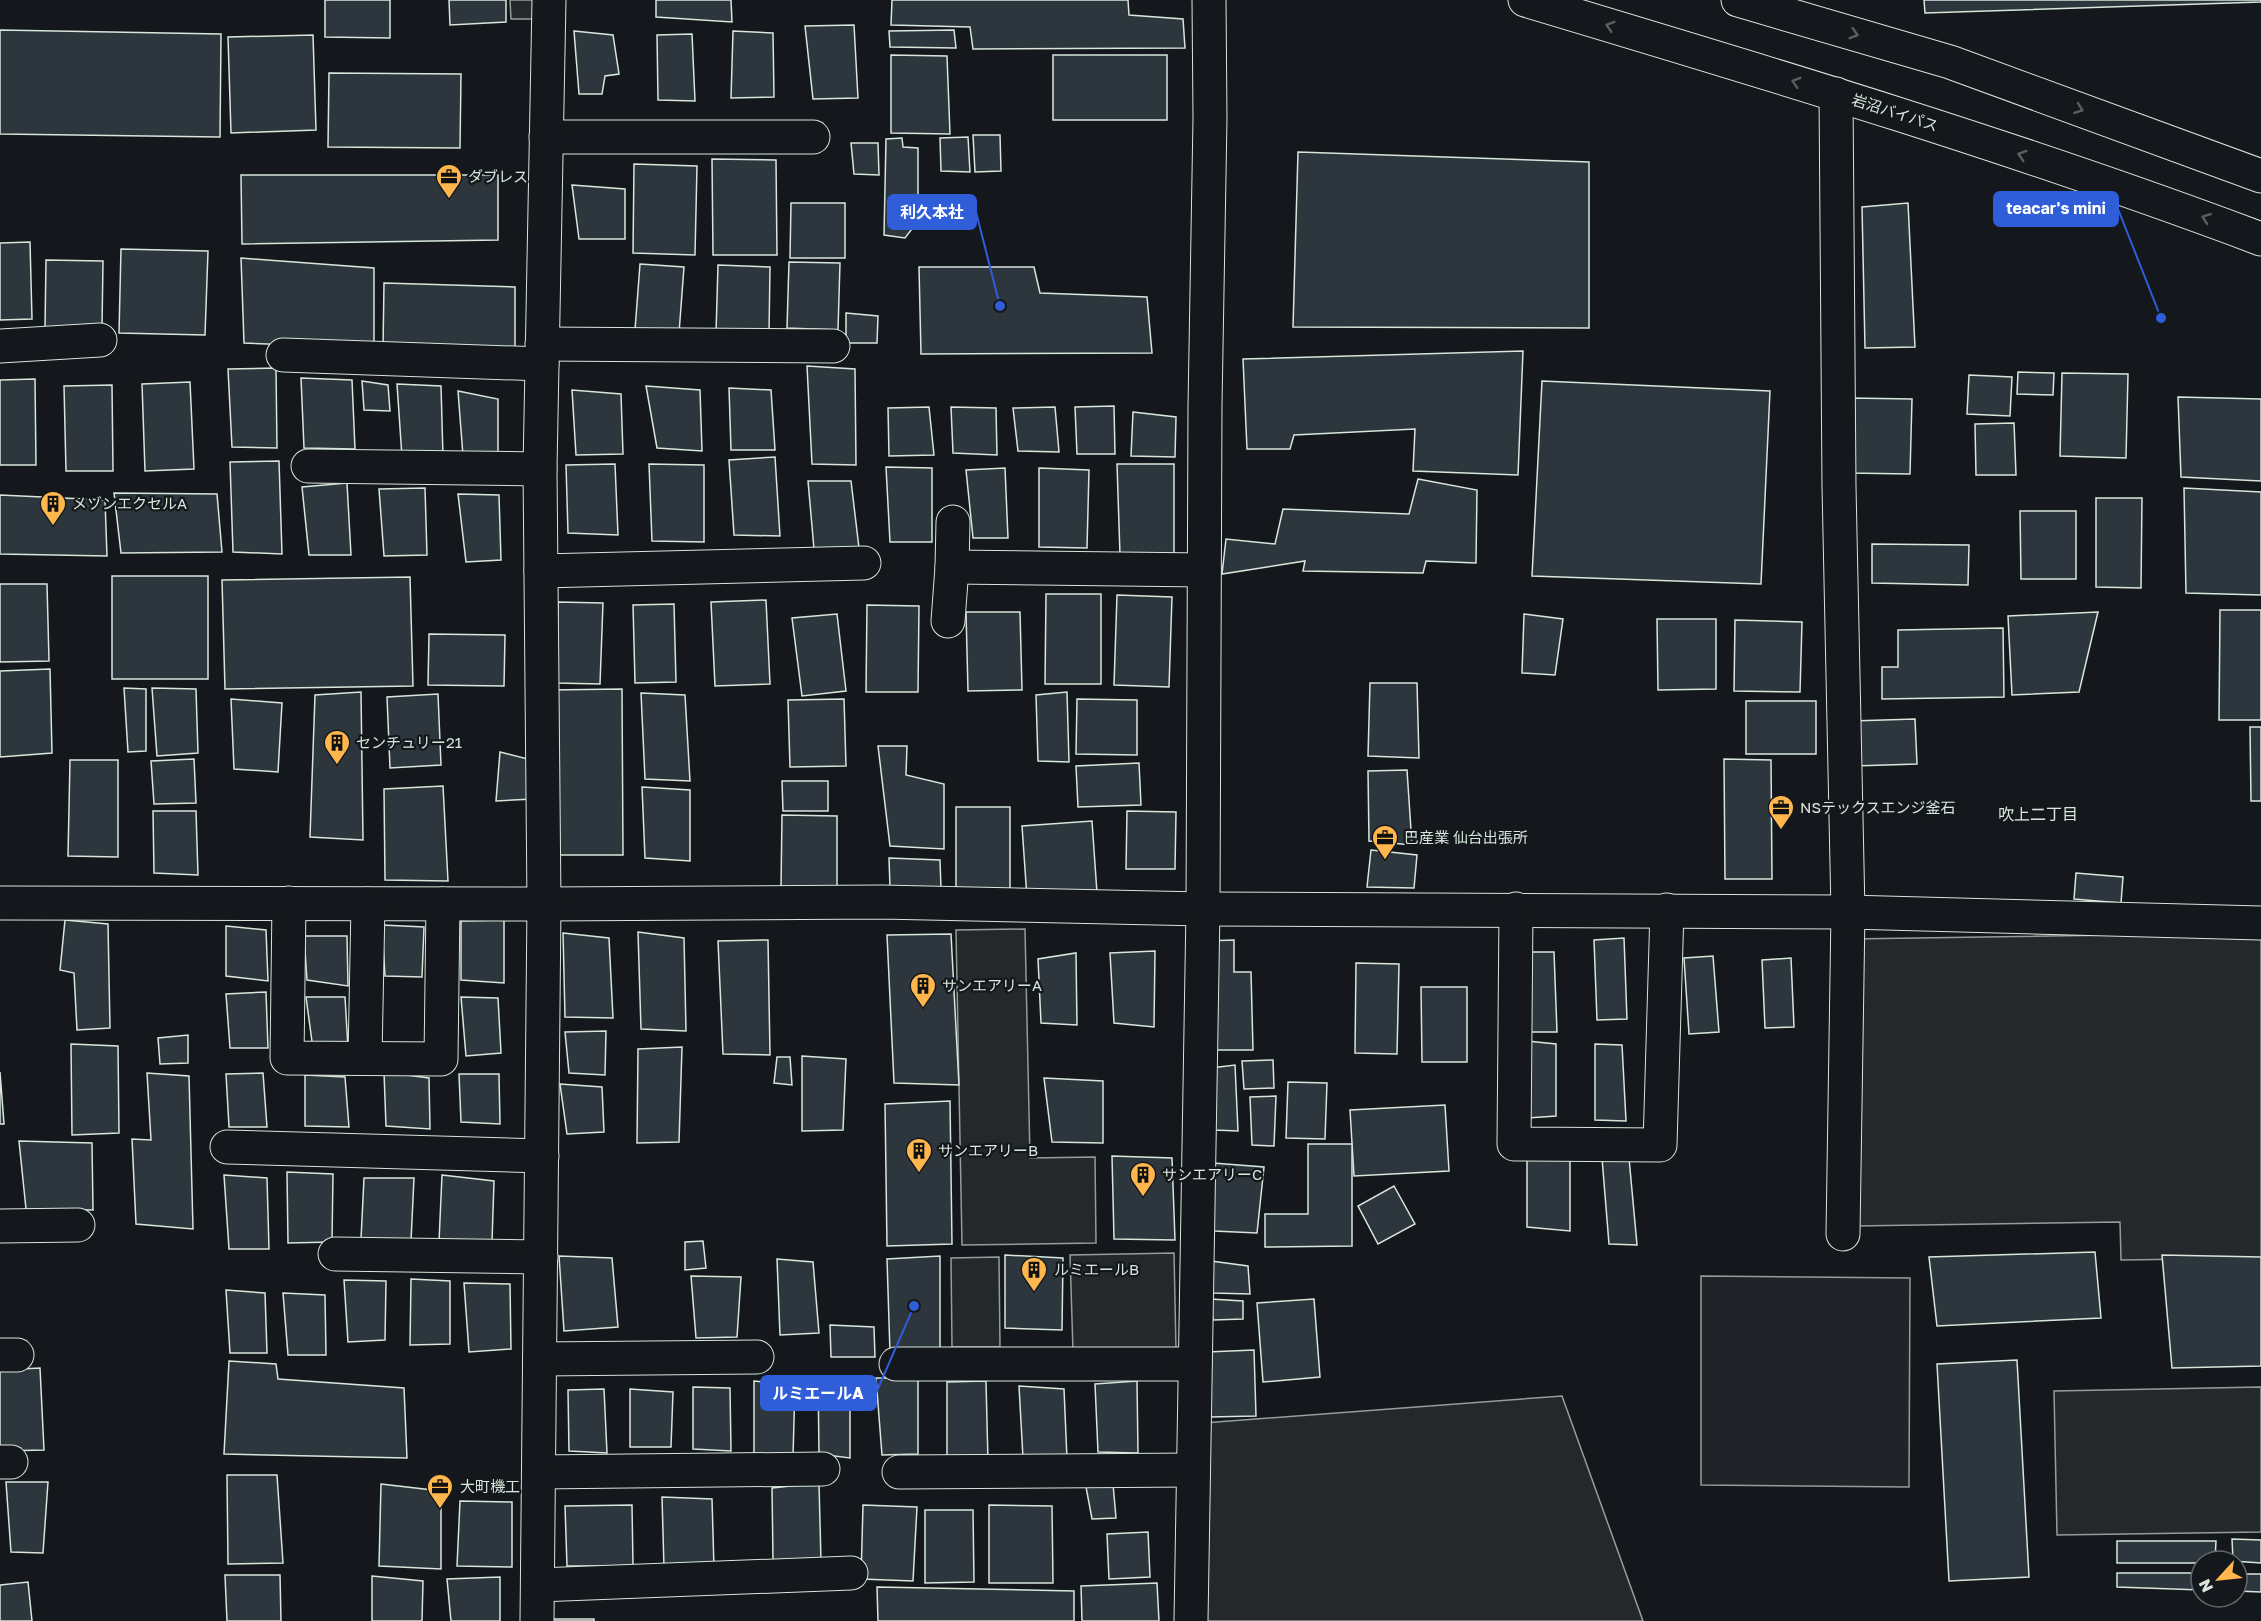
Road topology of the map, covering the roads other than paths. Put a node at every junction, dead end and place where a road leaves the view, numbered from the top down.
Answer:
1 (549, 0) edge
2 (1209, 0) edge
3 (1525, 0) edge
4 (1738, 0) edge
5 (1836, 94) junction
6 (546, 136) junction
7 (813, 137) dead end
8 (2261, 176) edge
9 (2261, 239) edge
10 (100, 340) dead end
11 (0, 346) edge
12 (833, 346) dead end
13 (542, 354) junction
14 (283, 355) dead end
15 (308, 466) dead end
16 (540, 470) junction
17 (953, 522) dead end
18 (864, 563) dead end
19 (952, 567) junction
20 (1204, 570) junction
21 (541, 571) junction
22 (948, 621) dead end
23 (0, 903) edge
24 (289, 903) junction
25 (368, 904) junction
26 (443, 904) junction
27 (544, 904) junction
28 (1203, 909) junction
29 (1516, 909) junction
30 (1666, 910) junction
31 (1848, 912) junction
32 (2261, 923) edge
33 (365, 1058) junction
34 (227, 1147) dead end
35 (542, 1156) junction
36 (78, 1225) dead end
37 (0, 1226) edge
38 (1843, 1234) dead end
39 (335, 1254) dead end
40 (541, 1257) junction
41 (757, 1357) dead end
42 (540, 1359) junction
43 (896, 1364) dead end
44 (1195, 1364) junction
45 (823, 1469) dead end
46 (1193, 1470) junction
47 (539, 1472) junction
48 (899, 1472) dead end
49 (851, 1573) dead end
50 (538, 1585) junction
51 (537, 1621) edge
52 (1191, 1621) edge

1 - 6 main road
2 - 20 main road
5 -> 3 main road, 岩沼バイパス
4 -> 8 main road
9 -> 5 main road, 岩沼バイパス
5 - 31 main road
6 - 7 main road
6 - 13 main road
10 - 11 main road
12 - 13 main road
13 - 14 main road
13 - 16 main road
15 - 16 main road
16 - 21 main road
17 - 19 main road
18 - 21 main road
19 - 20 main road
19 - 22 main road
20 - 28 main road
21 - 27 main road
23 - 24 main road
24 - 25 main road
24 - 33 main road
25 - 26 main road
25 - 33 main road
26 - 27 main road
26 - 33 main road
27 - 28 main road
27 - 35 main road
28 - 29 main road
28 - 44 main road
29 - 30 main road
29 - 30 main road
30 - 31 main road
31 - 32 main road
31 - 38 main road
34 - 35 main road
35 - 40 main road
36 - 37 main road
39 - 40 main road
40 - 42 main road
41 - 42 main road
42 - 47 main road
43 - 44 main road
44 - 46 main road
45 - 47 main road
46 - 48 main road
46 - 52 main road
47 - 50 main road
49 - 50 main road
50 - 51 main road

